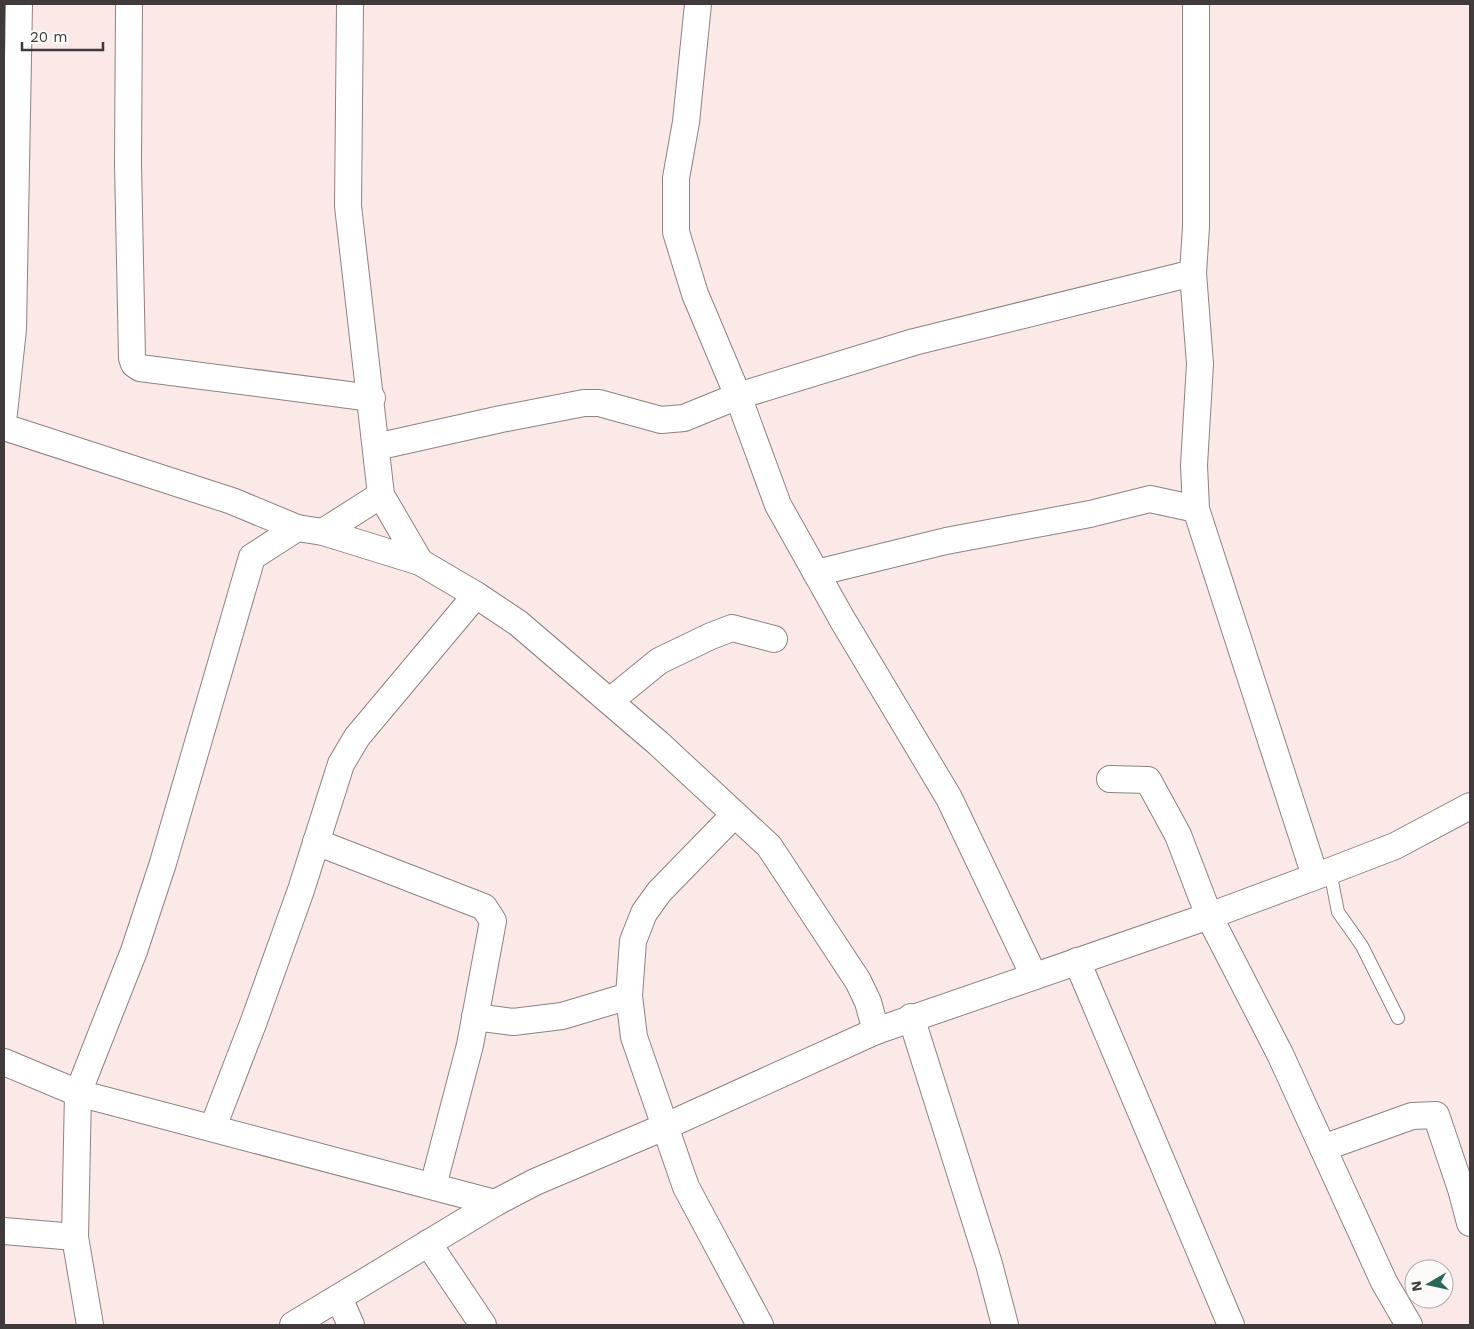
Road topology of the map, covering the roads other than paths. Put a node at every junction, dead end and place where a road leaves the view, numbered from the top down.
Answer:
1 (19, 4) edge
2 (129, 4) edge
3 (350, 4) edge
4 (698, 4) edge
5 (1196, 4) edge
6 (9, 190) edge
7 (1193, 273) junction
8 (738, 396) junction
9 (372, 398) junction
10 (4, 413) edge
11 (4, 427) edge
12 (376, 447) junction
13 (381, 495) junction
14 (1196, 509) junction
15 (297, 528) junction
16 (323, 532) junction
17 (420, 562) junction
18 (816, 573) junction
19 (476, 595) junction
20 (774, 639) dead end
21 (610, 701) junction
22 (1110, 779) dead end
23 (1470, 806) edge
24 (734, 815) junction
25 (316, 842) junction
26 (1323, 874) junction
27 (1209, 916) junction
28 (1077, 961) junction
29 (1034, 976) junction
30 (629, 996) junction
31 (475, 1016) junction
32 (910, 1017) junction
33 (1398, 1018) dead end
34 (876, 1031) junction
35 (4, 1062) edge
36 (78, 1093) junction
37 (213, 1127) junction
38 (664, 1127) junction
39 (1323, 1148) junction
40 (433, 1186) junction
41 (495, 1203) junction
42 (1470, 1223) edge
43 (4, 1231) edge
44 (74, 1237) junction
45 (428, 1244) junction
46 (339, 1298) junction
47 (90, 1325) edge
48 (293, 1325) edge
49 (351, 1325) edge
50 (483, 1325) edge
51 (760, 1325) edge
52 (1004, 1325) edge
53 (1231, 1325) edge
54 (1408, 1325) edge

1 - 6 street
2 - 9 street
3 - 9 street
4 - 8 street
5 - 7 street
6 - 10 street
7 - 8 street
7 - 14 street
8 - 12 street
8 - 18 street
9 - 12 street
11 - 15 street
12 - 13 street
13 - 16 street
13 - 17 street
14 - 18 street
14 - 26 street
15 - 16 street
15 - 36 street
16 - 17 street
17 - 19 street
18 - 29 street
19 - 21 street
19 - 25 street
20 - 21 street
21 - 24 street
22 - 27 street
23 - 26 street
24 - 30 street
24 - 34 street
25 - 31 street
25 - 37 street
26 - 27 street
26 - 33 lane
27 - 28 street
27 - 39 street
28 - 29 street
28 - 53 street
29 - 32 street
30 - 31 street
30 - 38 street
31 - 40 street
32 - 34 street
32 - 52 street
34 - 38 street
35 - 36 street
36 - 37 street
36 - 44 street
37 - 40 street
38 - 41 street
38 - 51 street
39 - 42 street
39 - 54 street
40 - 41 street
41 - 45 street
43 - 44 street
44 - 47 street
45 - 46 street
45 - 50 street
46 - 48 street
46 - 49 street

